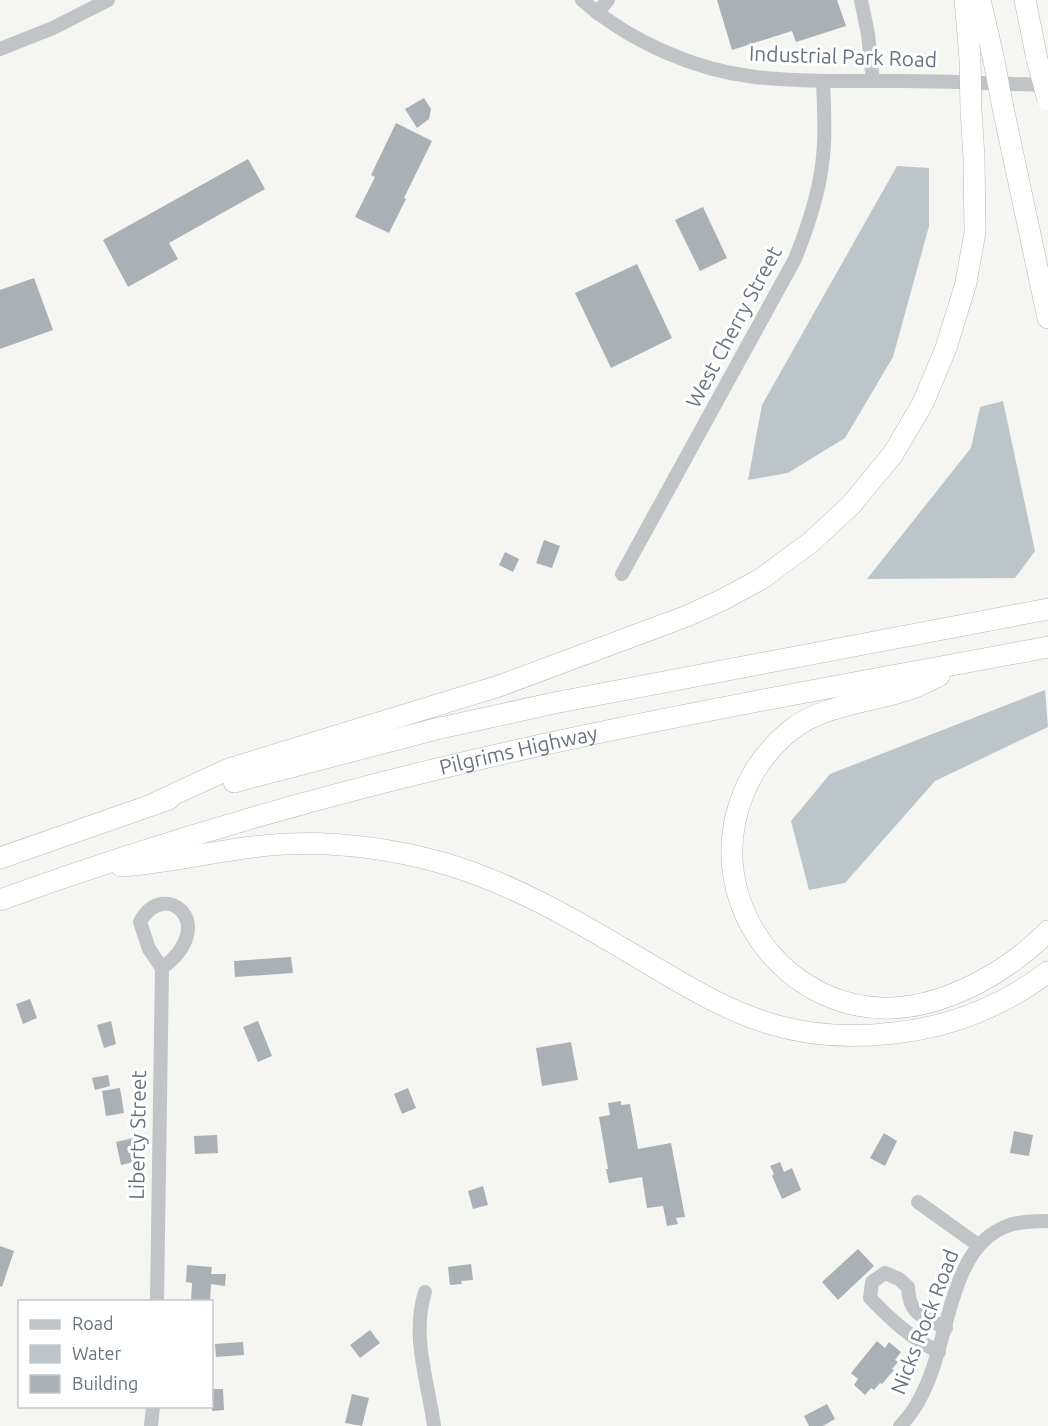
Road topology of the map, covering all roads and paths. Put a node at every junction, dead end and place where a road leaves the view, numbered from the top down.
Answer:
1 (108, 0) edge
2 (582, 0) edge
3 (608, 0) edge
4 (861, 0) edge
5 (965, 0) edge
6 (980, 0) edge
7 (1026, 0) edge
8 (1031, 0) edge
9 (597, 13) junction
10 (0, 49) edge
11 (1042, 55) edge
12 (823, 81) junction
13 (873, 81) junction
14 (1048, 85) edge
15 (1048, 100) edge
16 (1048, 318) edge
17 (622, 574) dead end
18 (1048, 609) edge
19 (1048, 647) edge
20 (967, 663) junction
21 (157, 802) junction
22 (0, 858) edge
23 (88, 868) junction
24 (0, 900) edge
25 (1048, 931) edge
26 (162, 968) junction
27 (1048, 972) edge
28 (918, 1202) dead end
29 (1048, 1221) edge
30 (978, 1245) junction
31 (425, 1292) dead end
32 (158, 1300) edge
33 (916, 1314) junction
34 (946, 1328) junction
35 (902, 1329) junction
36 (939, 1352) junction
37 (153, 1408) edge
38 (907, 1424) edge
39 (151, 1426) edge
40 (434, 1426) edge

1 - 10 street
2 - 9 street, Industrial Park Road
3 - 9 street
4 - 13 street
5 - 21 highway, bridge
6 - 16 highway, bridge
7 - 11 highway
8 - 11 highway
9 - 12 street, Industrial Park Road
11 - 15 highway, bridge
12 - 13 street, Industrial Park Road
12 - 17 street, West Cherry Street
13 - 14 street, Industrial Park Road
18 - 21 highway, Pilgrims Highway
19 - 20 highway, Pilgrims Highway
20 - 23 highway, Pilgrims Highway
20 - 25 highway
21 - 22 highway, Pilgrims Highway
23 - 24 highway, Pilgrims Highway
23 - 27 highway
26 - 26 street
26 - 32 street, Liberty Street
28 - 30 street
29 - 30 street, Nicks Rock Road
30 - 34 street, Nicks Rock Road
31 - 40 street
33 - 34 street
33 - 35 street
33 - 35 street
34 - 36 street, Nicks Rock Road
35 - 36 street
36 - 38 street, Nicks Rock Road
37 - 39 street

